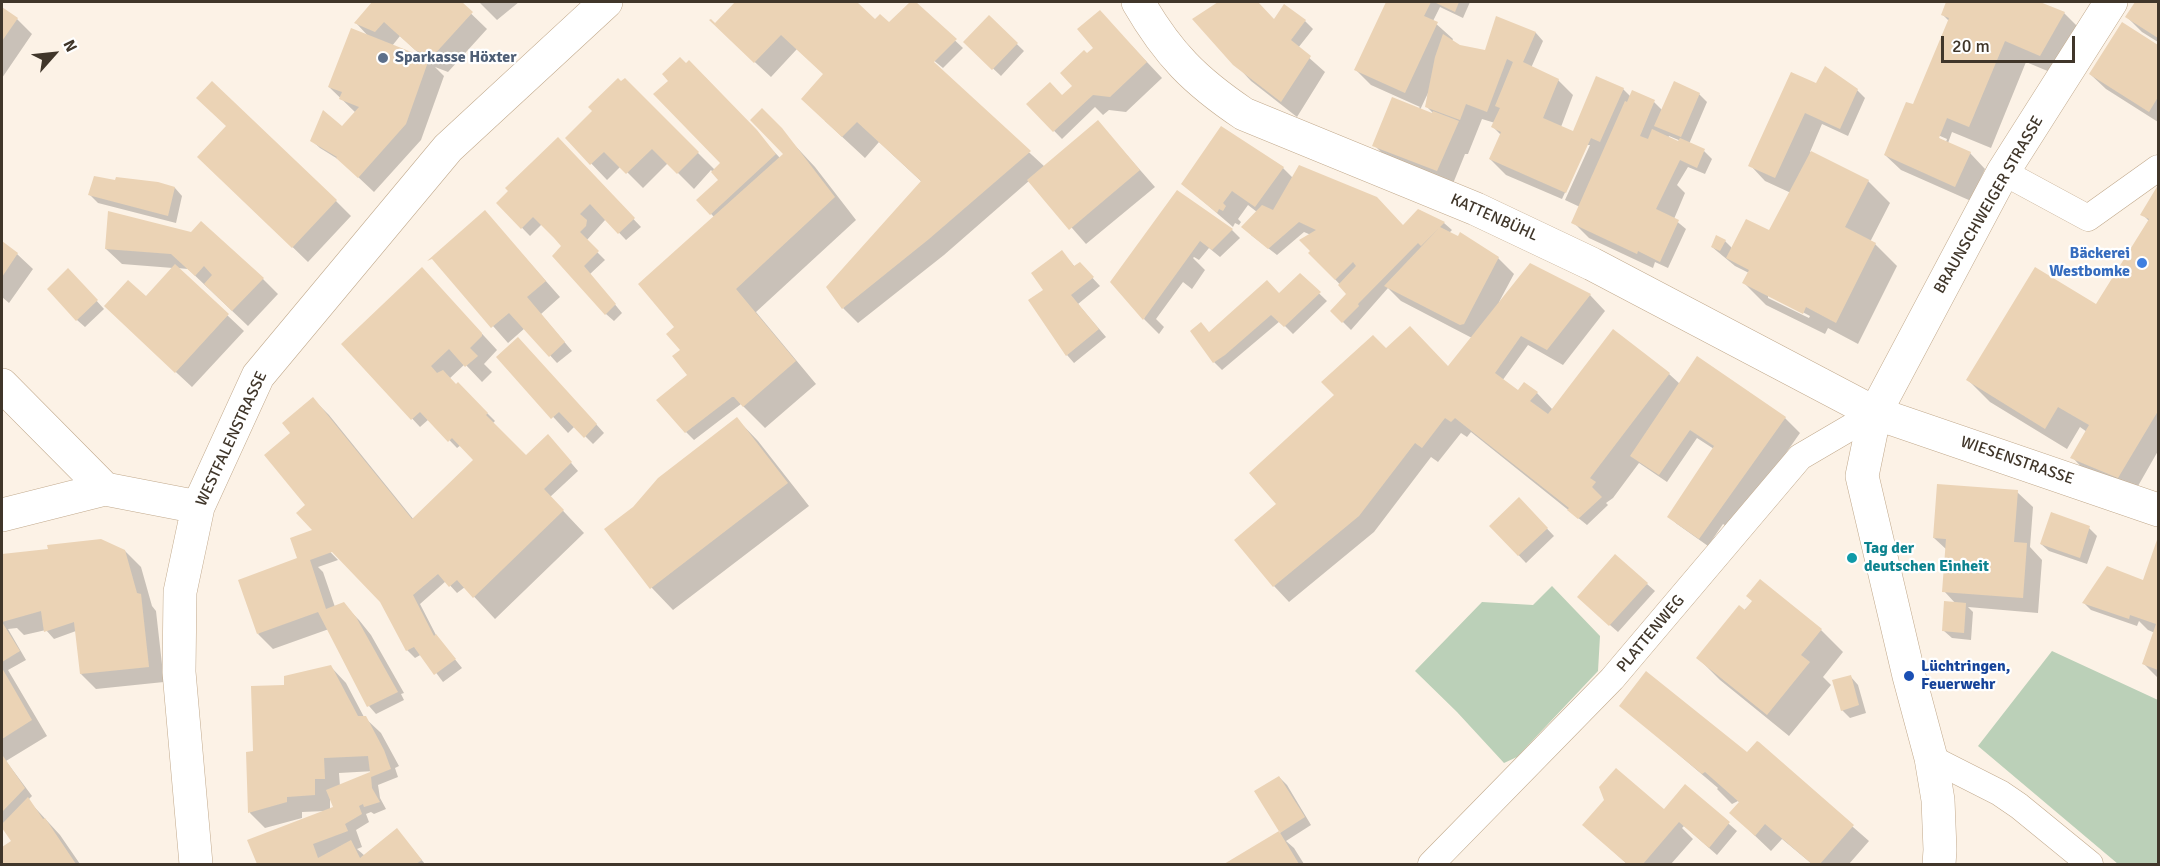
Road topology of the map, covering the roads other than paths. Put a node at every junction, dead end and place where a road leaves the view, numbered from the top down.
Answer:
1 (606, 2) edge
2 (1138, 2) edge
3 (2111, 2) edge
4 (2158, 168) edge
5 (2003, 172) junction
6 (2, 385) edge
7 (1875, 413) junction
8 (105, 489) junction
9 (198, 507) junction
10 (2158, 510) edge
11 (2, 515) edge
12 (1931, 758) junction
13 (196, 864) edge
14 (1431, 864) edge
15 (1939, 864) edge
16 (2090, 864) edge

1 - 9 street, WESTFALENSTRASSE
2 - 7 street, KATTENBÜHL
3 - 5 street, BRAUNSCHWEIGER STRASSE
4 - 5 lane
5 - 7 street, BRAUNSCHWEIGER STRASSE
6 - 8 street
7 - 10 street, WIESENSTRASSE
7 - 12 street, BRAUNSCHWEIGER STRASSE
7 - 14 lane, PLATTENWEG
8 - 9 street
8 - 11 street
9 - 13 street, WESTFALENSTRASSE
12 - 15 street, BRAUNSCHWEIGER STRASSE
12 - 16 lane

